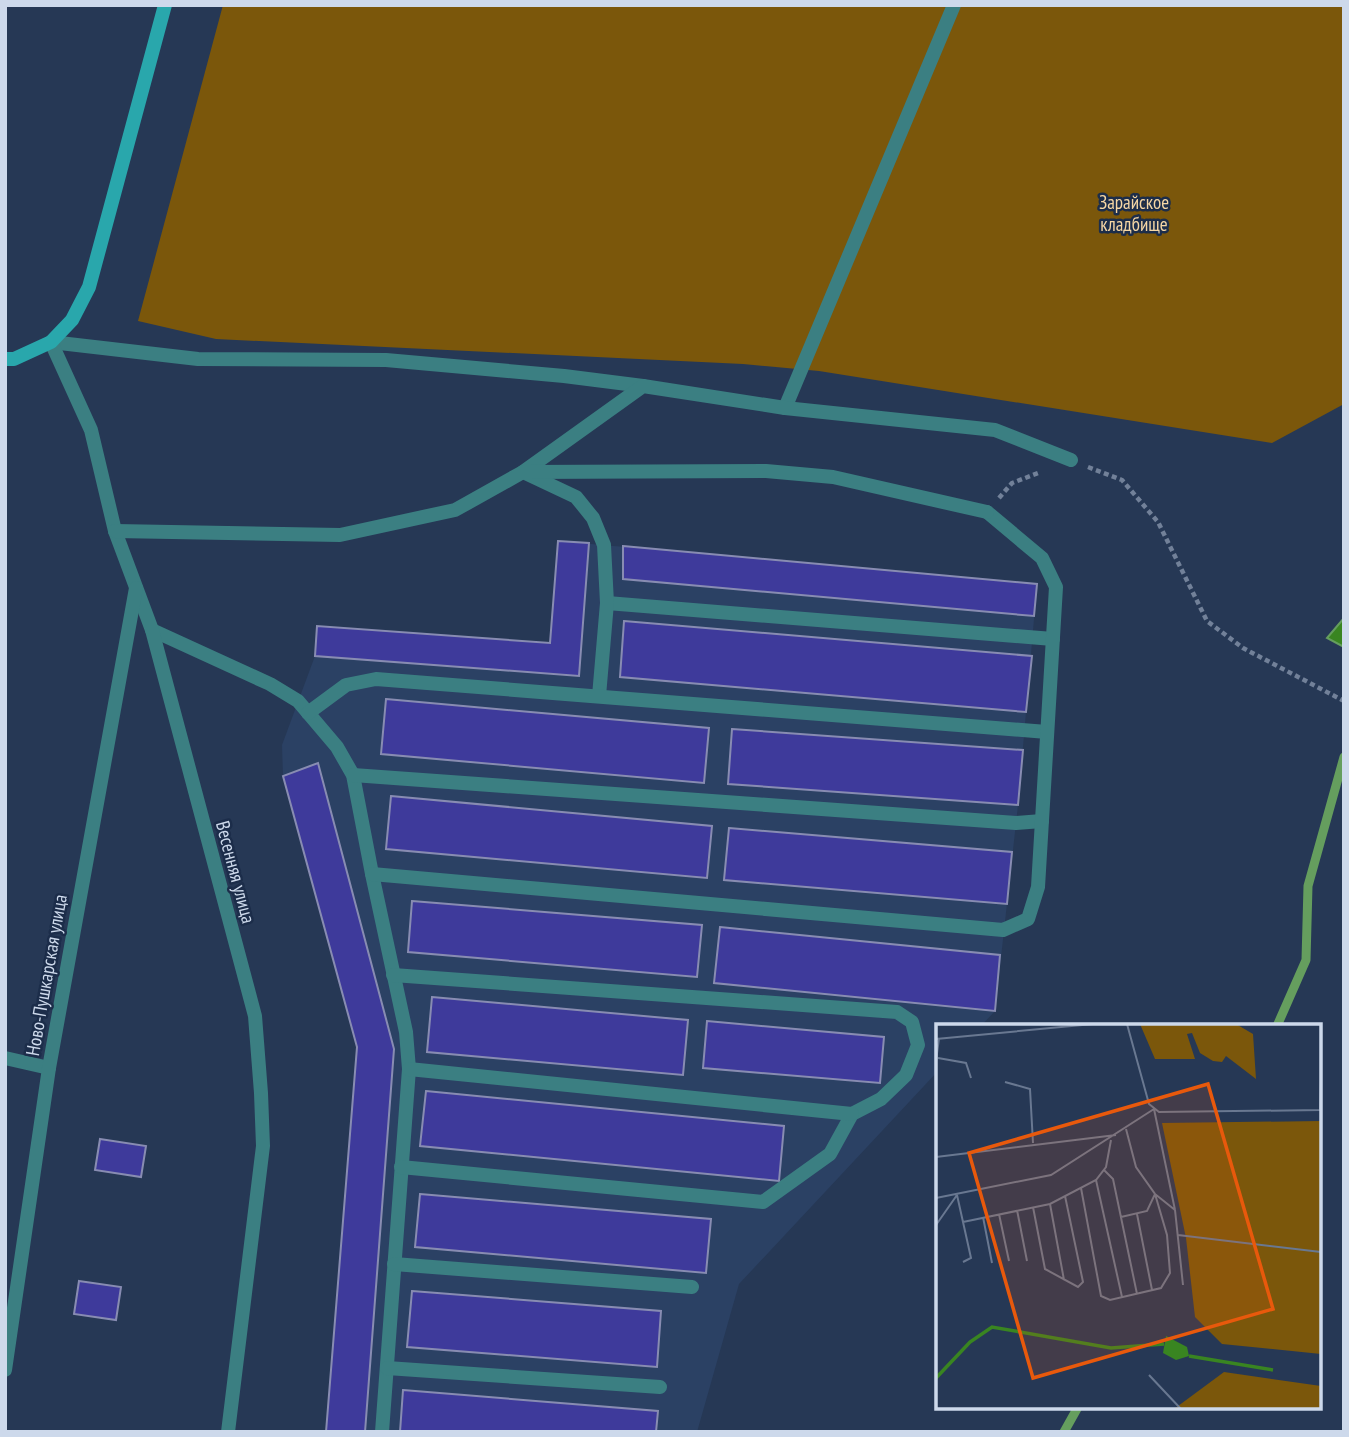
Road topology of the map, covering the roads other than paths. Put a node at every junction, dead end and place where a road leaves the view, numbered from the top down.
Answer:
1 (165, 5) edge
2 (954, 5) edge
3 (51, 342) junction
4 (5, 359) edge
5 (643, 386) junction
6 (785, 408) junction
7 (1071, 460) road end
8 (523, 472) junction
9 (115, 531) junction
10 (136, 588) junction
11 (607, 603) junction
12 (152, 630) junction
13 (1053, 639) junction
14 (599, 696) junction
15 (308, 713) junction
16 (1047, 732) junction
17 (353, 775) junction
18 (1042, 821) junction
19 (372, 874) junction
20 (393, 975) junction
21 (5, 1058) edge
22 (49, 1068) junction
23 (409, 1069) junction
24 (852, 1114) junction
25 (401, 1167) junction
26 (394, 1264) junction
27 (692, 1287) dead end
28 (387, 1368) junction
29 (5, 1370) edge
30 (660, 1387) dead end
31 (228, 1432) edge
32 (382, 1432) edge

1 - 3 street
2 - 6 street
3 - 4 street
3 - 5 street
3 - 9 street, Весенняя улица
5 - 6 street
5 - 8 street
6 - 7 street
8 - 9 street
8 - 11 street
8 - 13 street
9 - 10 street, Весенняя улица
10 - 12 street, Весенняя улица
10 - 22 street, Ново-Пушкарская улица
11 - 13 street
11 - 14 street
12 - 15 street
12 - 31 street, Весенняя улица
13 - 16 street
14 - 15 street
14 - 16 street
15 - 17 street
16 - 18 street
17 - 18 street
17 - 19 street
18 - 19 street
19 - 20 street
20 - 23 street
20 - 24 street
21 - 22 street
22 - 29 street, Ново-Пушкарская улица
23 - 24 street
23 - 25 street
24 - 25 street
25 - 26 street
26 - 27 street
26 - 28 street
28 - 30 street
28 - 32 street

